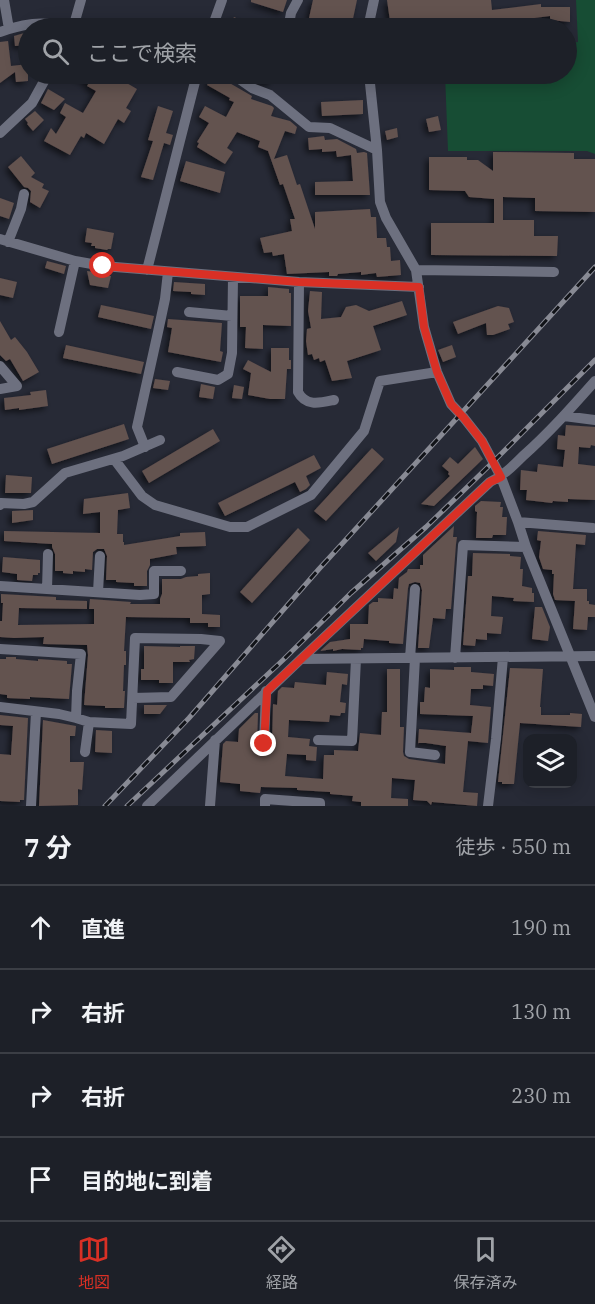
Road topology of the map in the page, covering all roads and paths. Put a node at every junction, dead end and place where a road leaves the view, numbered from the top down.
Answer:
1 (4, 0) edge
2 (81, 0) edge
3 (222, 0) edge
4 (298, 0) edge
5 (375, 0) edge
6 (76, 18) edge
7 (216, 18) edge
8 (289, 18) edge
9 (370, 18) edge
10 (4, 31) edge
11 (42, 84) edge
12 (194, 84) edge
13 (246, 84) edge
14 (370, 84) edge
15 (0, 133) edge
16 (377, 150) junction
17 (24, 194) dead end
18 (4, 241) edge
19 (75, 261) junction
20 (147, 270) junction
21 (416, 270) junction
22 (168, 272) junction
23 (554, 272) dead end
24 (232, 277) junction
25 (299, 282) junction
26 (419, 287) junction
27 (189, 312) dead end
28 (232, 316) junction
29 (59, 332) dead end
30 (0, 366) edge
31 (177, 372) dead end
32 (437, 372) junction
33 (594, 384) edge
34 (0, 389) edge
35 (334, 400) dead end
36 (564, 416) junction
37 (595, 420) edge
38 (160, 440) dead end
39 (145, 447) junction
40 (114, 459) junction
41 (501, 477) junction
42 (0, 505) edge
43 (518, 522) junction
44 (593, 528) dead end
45 (526, 547) junction
46 (48, 554) dead end
47 (100, 556) dead end
48 (181, 572) dead end
49 (0, 586) edge
50 (46, 589) junction
51 (415, 589) dead end
52 (98, 592) junction
53 (0, 649) edge
54 (595, 656) edge
55 (503, 657) junction
56 (571, 657) junction
57 (412, 658) junction
58 (454, 658) junction
59 (301, 659) junction
60 (356, 659) junction
61 (267, 691) junction
62 (133, 698) junction
63 (0, 707) edge
64 (36, 712) junction
65 (595, 717) edge
66 (76, 718) junction
67 (89, 722) junction
68 (215, 740) junction
69 (318, 740) dead end
70 (264, 744) dead end
71 (85, 752) dead end
72 (435, 755) dead end
73 (31, 806) edge
74 (147, 806) edge
75 (210, 806) edge
76 (265, 806) edge
77 (320, 806) edge
78 (488, 806) edge

1 - 10 street
2 - 6 street
3 - 7 street
4 - 8 street
5 - 9 street
11 - 15 street
12 - 20 street
13 - 16 street
14 - 16 street
16 - 21 street
17 - 18 street
18 - 19 street
19 - 20 street
19 - 29 street
20 - 22 street
21 - 23 street
21 - 26 street
22 - 24 street
22 - 39 street
24 - 25 street
24 - 28 street
25 - 26 street
25 - 35 street
26 - 32 street
27 - 28 street
28 - 31 street
30 - 34 street
32 - 40 street
32 - 41 street
33 - 36 street
36 - 37 street
36 - 41 street
38 - 39 street
39 - 40 street
40 - 42 street
41 - 43 street
41 - 59 street
43 - 44 street
43 - 45 street
45 - 56 street
45 - 58 street
46 - 50 street
47 - 52 street
48 - 52 street
49 - 50 street
50 - 52 street
51 - 57 street
53 - 66 street
54 - 56 street
55 - 56 street
55 - 58 street
55 - 78 street
56 - 65 street
57 - 58 street
57 - 60 street
57 - 72 street
59 - 60 street
59 - 61 street
60 - 69 street
61 - 68 street
61 - 70 street
62 - 62 street
62 - 67 street
63 - 64 street
64 - 66 street
64 - 73 street
66 - 67 street
67 - 71 street
68 - 74 street
68 - 75 street
76 - 77 street

